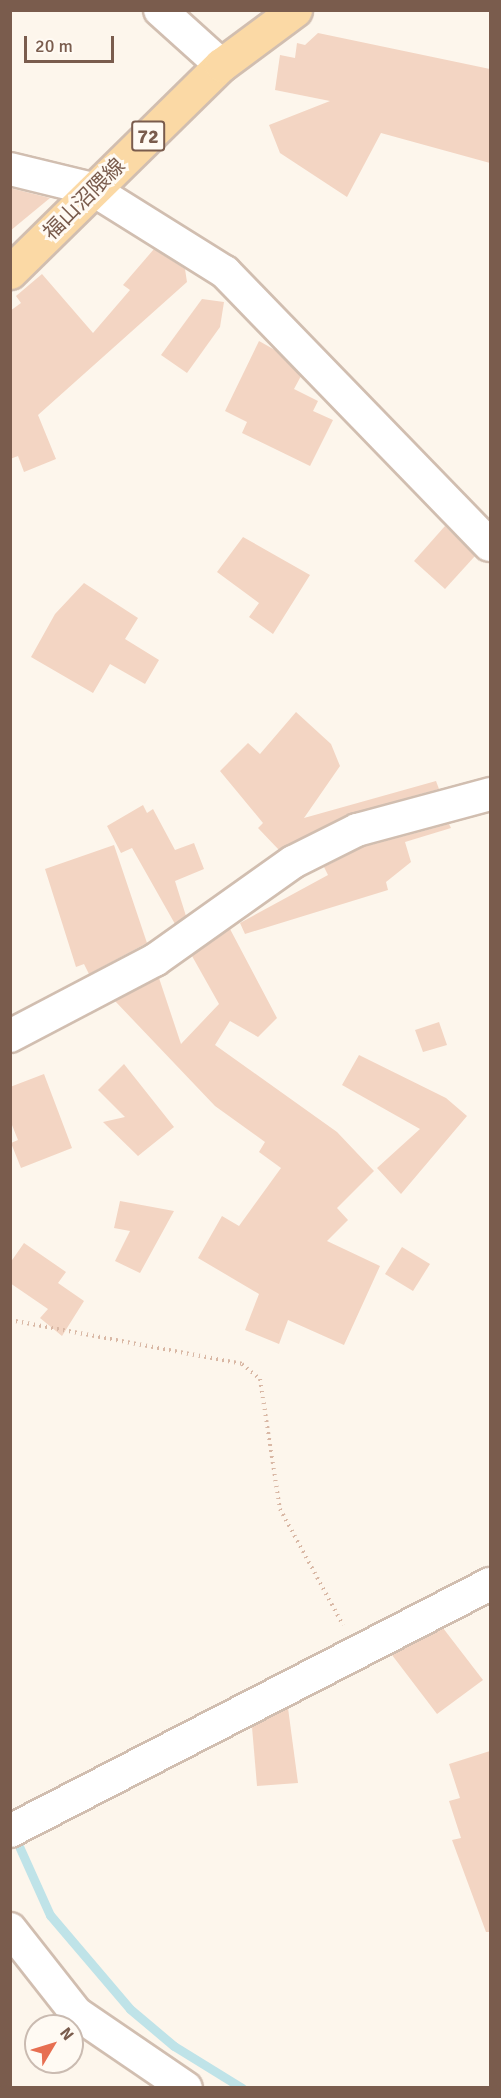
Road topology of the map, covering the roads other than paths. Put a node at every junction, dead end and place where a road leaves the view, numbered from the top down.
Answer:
1 (160, 10) edge
2 (295, 10) edge
3 (221, 65) junction
4 (10, 169) edge
5 (92, 189) junction
6 (10, 272) edge
7 (490, 545) edge
8 (490, 794) edge
9 (10, 1036) edge
10 (490, 1584) edge
11 (10, 1831) edge
12 (10, 1929) edge
13 (186, 2088) edge

1 - 3 street
2 - 3 main road, 福山沼隈線 / 72
3 - 5 main road, 福山沼隈線 / 72
4 - 5 street
5 - 6 main road, 福山沼隈線 / 72
5 - 7 street
8 - 9 street
10 - 11 street
12 - 13 street

